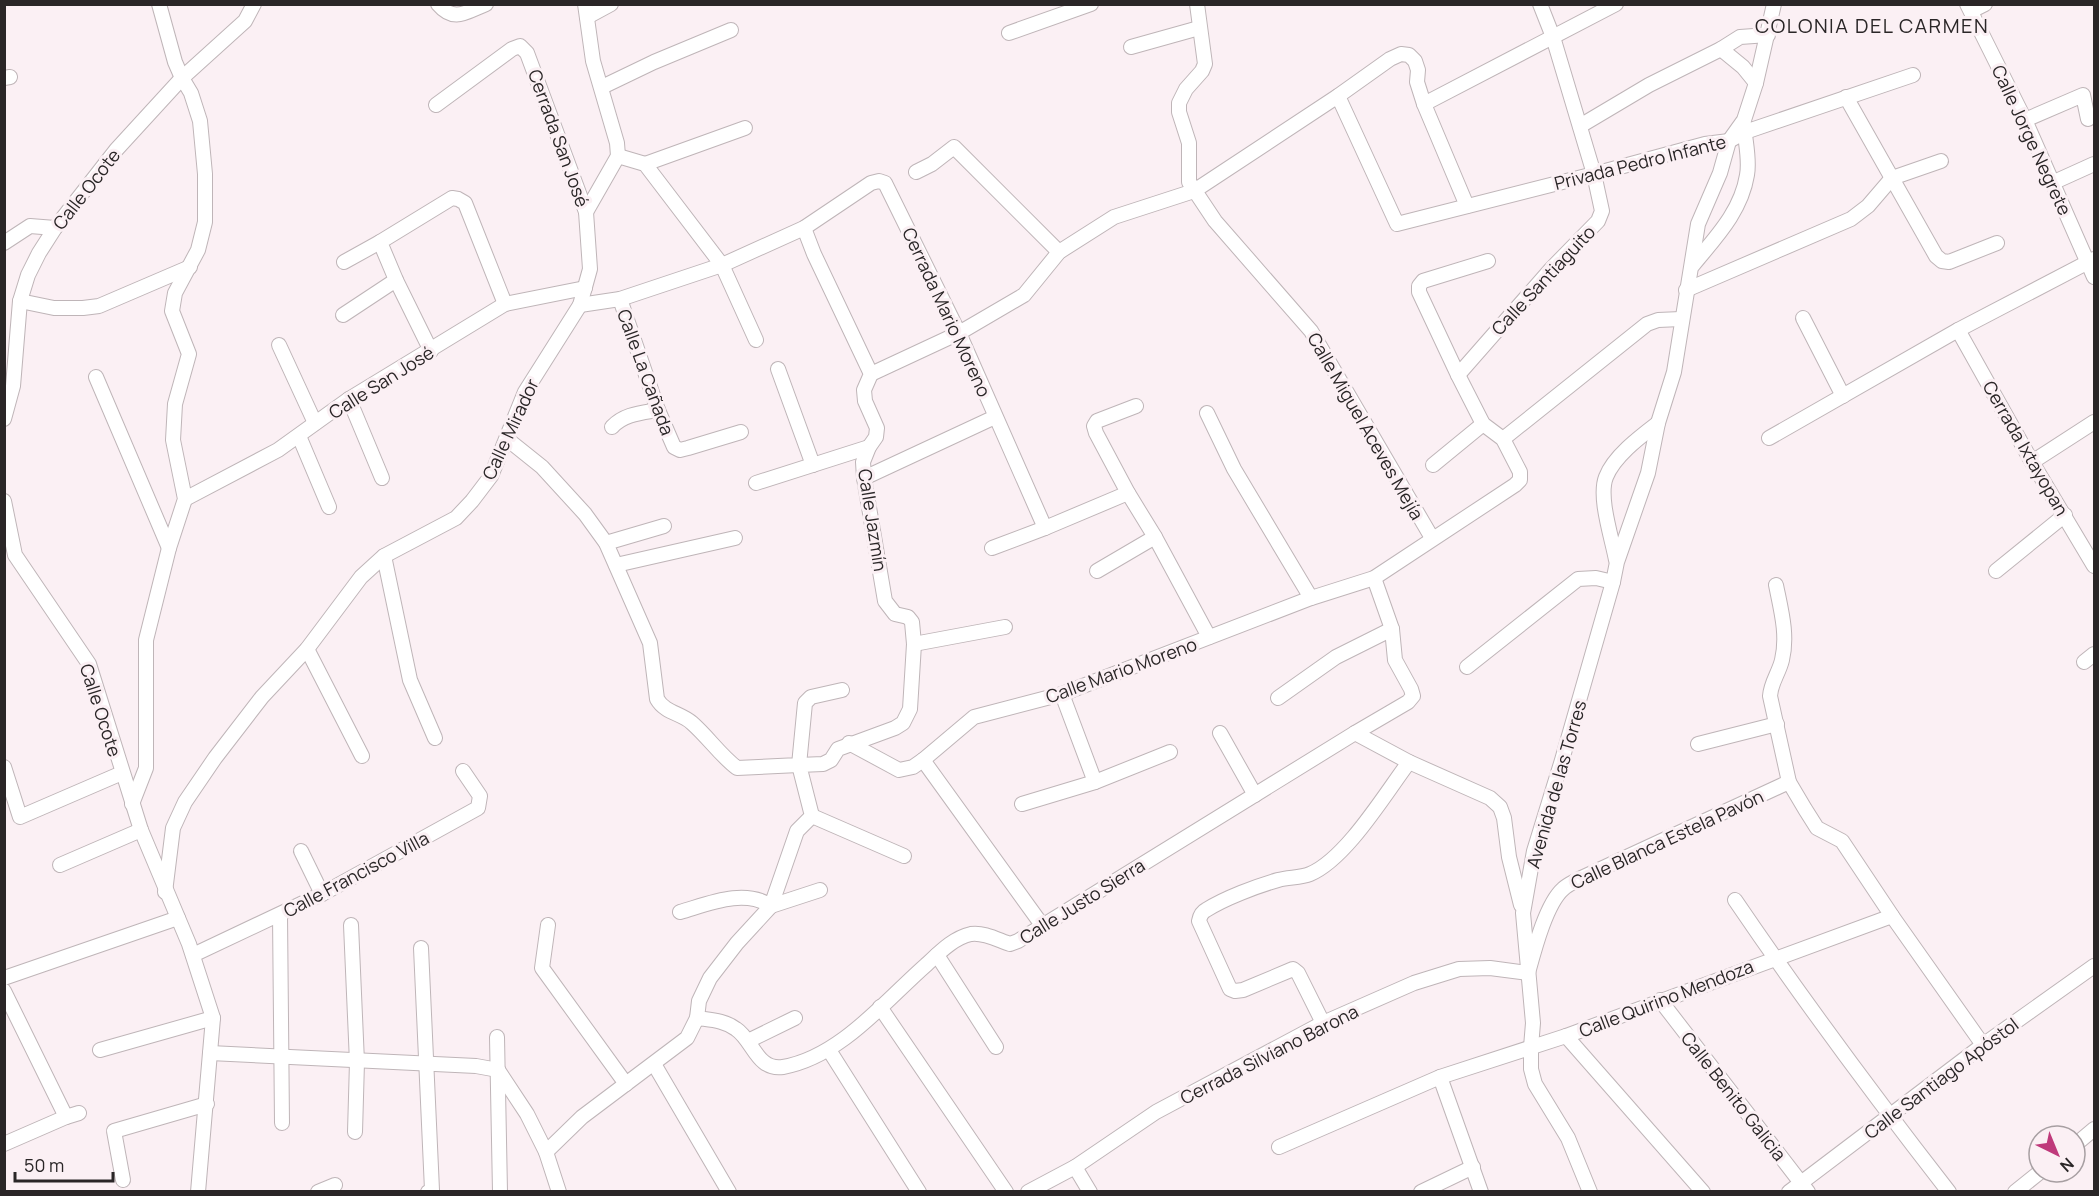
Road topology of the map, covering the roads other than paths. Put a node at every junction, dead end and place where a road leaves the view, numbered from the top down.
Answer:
1 (159, 4) edge
2 (254, 4) edge
3 (486, 4) edge
4 (611, 4) edge
5 (1091, 4) edge
6 (1197, 4) edge
7 (1540, 4) edge
8 (1616, 4) edge
9 (1774, 4) edge
10 (1985, 4) edge
11 (1969, 8) edge
12 (442, 9) edge
13 (586, 11) edge
14 (1199, 28) junction
15 (731, 30) dead end
16 (1009, 33) dead end
17 (1768, 35) junction
18 (1553, 37) junction
19 (1131, 47) dead end
20 (1721, 50) junction
21 (1913, 75) dead end
22 (182, 78) junction
23 (1756, 82) junction
24 (602, 87) junction
25 (1338, 96) junction
26 (1846, 97) junction
27 (1424, 104) junction
28 (436, 105) dead end
29 (2088, 119) dead end
30 (2025, 120) junction
31 (1580, 126) junction
32 (1744, 126) junction
33 (745, 128) dead end
34 (1729, 141) junction
35 (618, 156) junction
36 (1941, 161) dead end
37 (645, 164) junction
38 (2094, 164) edge
39 (916, 172) dead end
40 (1594, 174) junction
41 (1892, 178) junction
42 (2052, 183) junction
43 (1194, 191) junction
44 (1467, 206) junction
45 (586, 212) junction
46 (55, 228) junction
47 (804, 228) junction
48 (380, 242) junction
49 (4, 243) edge
50 (1997, 243) dead end
51 (1059, 252) junction
52 (1488, 261) dead end
53 (2091, 261) edge
54 (344, 262) dead end
55 (722, 265) junction
56 (1692, 266) junction
57 (190, 267) junction
58 (2094, 277) edge
59 (396, 280) junction
60 (585, 288) junction
61 (1686, 290) junction
62 (620, 299) junction
63 (20, 301) junction
64 (505, 304) junction
65 (580, 305) junction
66 (343, 315) dead end
67 (1803, 318) dead end
68 (1681, 319) junction
69 (1958, 330) junction
70 (959, 333) junction
71 (756, 340) dead end
72 (279, 345) dead end
73 (431, 351) junction
74 (778, 369) dead end
75 (871, 374) junction
76 (1458, 375) junction
77 (96, 377) dead end
78 (1843, 396) junction
79 (349, 399) junction
80 (1136, 406) dead end
81 (658, 410) junction
82 (1207, 413) dead end
83 (995, 417) junction
84 (4, 419) edge
85 (2094, 422) edge
86 (315, 423) junction
87 (1483, 423) junction
88 (1658, 423) junction
89 (612, 427) dead end
90 (741, 432) dead end
91 (298, 436) junction
92 (1769, 438) dead end
93 (507, 439) junction
94 (1503, 439) junction
95 (869, 447) junction
96 (2032, 462) junction
97 (813, 465) junction
98 (1433, 465) dead end
99 (382, 478) dead end
100 (864, 478) junction
101 (756, 483) dead end
102 (1128, 493) junction
103 (185, 499) junction
104 (4, 501) edge
105 (328, 507) dead end
106 (2065, 515) junction
107 (664, 526) dead end
108 (1045, 528) junction
109 (1155, 537) junction
110 (735, 538) dead end
111 (1432, 538) junction
112 (606, 543) junction
113 (169, 548) junction
114 (992, 548) dead end
115 (384, 556) junction
116 (10, 557) edge
117 (1617, 562) junction
118 (616, 565) junction
119 (2094, 566) edge
120 (1097, 571) dead end
121 (1996, 571) dead end
122 (1374, 578) junction
123 (1613, 582) junction
124 (1776, 585) dead end
125 (1311, 598) junction
126 (1005, 627) dead end
127 (1392, 629) junction
128 (1209, 637) junction
129 (914, 644) junction
130 (307, 649) junction
131 (1467, 667) dead end
132 (842, 690) dead end
133 (1062, 694) junction
134 (1278, 698) dead end
135 (1777, 724) junction
136 (1220, 733) dead end
137 (1354, 733) junction
138 (435, 738) dead end
139 (849, 743) junction
140 (1698, 744) dead end
141 (1170, 752) dead end
142 (362, 756) dead end
143 (923, 760) junction
144 (1409, 762) junction
145 (799, 765) junction
146 (4, 767) edge
147 (463, 771) dead end
148 (122, 773) junction
149 (1095, 782) junction
150 (1789, 782) junction
151 (1255, 795) junction
152 (132, 804) junction
153 (1022, 804) dead end
154 (812, 816) junction
155 (141, 830) junction
156 (301, 851) dead end
157 (904, 856) dead end
158 (60, 865) dead end
159 (820, 890) dead end
160 (165, 892) junction
161 (322, 894) junction
162 (1735, 900) dead end
163 (771, 906) junction
164 (680, 912) dead end
165 (1523, 913) junction
166 (280, 915) junction
167 (1892, 916) junction
168 (178, 918) junction
169 (351, 925) dead end
170 (548, 925) dead end
171 (1042, 925) junction
172 (421, 948) dead end
173 (193, 955) junction
174 (937, 955) junction
175 (1774, 958) junction
176 (2094, 966) edge
177 (1528, 973) junction
178 (4, 978) edge
179 (4, 991) edge
180 (1660, 1000) junction
181 (880, 1007) junction
182 (213, 1018) junction
183 (697, 1018) junction
184 (795, 1018) dead end
185 (1323, 1023) junction
186 (1566, 1036) junction
187 (497, 1037) dead end
188 (748, 1041) junction
189 (1983, 1045) junction
190 (996, 1047) dead end
191 (1531, 1047) junction
192 (100, 1050) dead end
193 (830, 1050) junction
194 (210, 1053) junction
195 (281, 1057) junction
196 (357, 1062) junction
197 (654, 1064) junction
198 (425, 1065) junction
199 (498, 1070) junction
200 (1440, 1077) junction
201 (626, 1084) junction
202 (207, 1104) junction
203 (1890, 1115) junction
204 (282, 1123) dead end
205 (355, 1132) dead end
206 (4, 1144) edge
207 (1279, 1147) dead end
208 (546, 1152) junction
209 (1075, 1167) junction
210 (1473, 1167) junction
211 (123, 1180) dead end
212 (2027, 1182) edge
213 (335, 1185) dead end
214 (1805, 1187) edge
215 (198, 1191) edge
216 (318, 1191) edge
217 (430, 1191) edge
218 (500, 1191) edge
219 (560, 1191) edge
220 (729, 1191) edge
221 (919, 1191) edge
222 (1006, 1191) edge
223 (1028, 1191) edge
224 (1090, 1191) edge
225 (1421, 1191) edge
226 (1481, 1191) edge
227 (1590, 1191) edge
228 (1703, 1191) edge
229 (1789, 1191) edge
230 (1949, 1191) edge
231 (2015, 1191) edge

1 - 22 street
2 - 22 street, Calle Ocote
3 - 12 street
4 - 13 street
5 - 16 street
6 - 14 street, Calle Miguel Aceves Mejía
7 - 18 street, Calle Santiaguito
8 - 18 street
9 - 17 street, Avenida de las Torres
10 - 11 street
11 - 30 street, Calle Jorge Negrete
13 - 24 street
14 - 19 street
14 - 43 street, Calle Miguel Aceves Mejía
15 - 24 street
17 - 20 street
17 - 23 street, Avenida de las Torres
18 - 27 street
18 - 31 street, Calle Santiaguito
20 - 23 street
20 - 31 street
21 - 26 street, Privada Pedro Infante
22 - 46 street, Calle Ocote
22 - 57 street
23 - 32 street, Avenida de las Torres
24 - 35 street
25 - 27 street
25 - 43 street
25 - 44 street, Privada Pedro Infante
26 - 32 street, Privada Pedro Infante
26 - 41 street
27 - 44 street
28 - 45 street, Cerrada San José
29 - 30 street
30 - 42 street, Calle Jorge Negrete
31 - 40 street, Calle Santiaguito
32 - 34 street, Privada Pedro Infante
32 - 56 street, Avenida de las Torres
33 - 37 street
34 - 40 street, Privada Pedro Infante
34 - 56 street, Avenida de las Torres
35 - 37 street
35 - 45 street
36 - 41 street
37 - 55 street
38 - 42 street
39 - 51 street
40 - 44 street, Privada Pedro Infante
40 - 76 street, Calle Santiaguito
41 - 50 street
41 - 61 street
42 - 53 street, Calle Jorge Negrete
43 - 51 street
43 - 111 street, Calle Miguel Aceves Mejía
45 - 60 street, Cerrada San José
46 - 49 street
46 - 63 street, Calle Ocote
47 - 55 street
47 - 70 street, Cerrada Mario Moreno
47 - 75 street
48 - 54 street
48 - 59 street
48 - 64 street
51 - 70 street
52 - 76 street
53 - 58 street, Calle Jorge Negrete
53 - 69 street
55 - 62 street
55 - 71 street
56 - 61 street, Avenida de las Torres
57 - 63 street
57 - 103 street
59 - 66 street
59 - 73 street
60 - 64 street, Calle San José
60 - 65 street, Cerrada San José
61 - 68 street, Avenida de las Torres
62 - 65 street
62 - 81 street, Calle La Cañada
63 - 84 street, Calle Ocote
64 - 73 street, Calle San José
65 - 93 street, Calle Mirador
67 - 78 street
68 - 88 street, Avenida de las Torres
68 - 94 street
69 - 78 street
69 - 96 street, Cerrada Ixtayopan
70 - 75 street
70 - 83 street, Cerrada Mario Moreno
72 - 86 street
73 - 79 street, Calle San José
74 - 97 street
75 - 95 street, Calle Jazmín
76 - 87 street
77 - 113 street
78 - 92 street
79 - 86 street, Calle San José
79 - 99 street
80 - 102 street
81 - 89 street
81 - 90 street, Calle La Cañada
82 - 125 street
83 - 100 street
83 - 108 street, Cerrada Mario Moreno
85 - 96 street
86 - 91 street, Calle San José
87 - 94 street
87 - 98 street
88 - 117 street, Avenida de las Torres
88 - 117 street, Avenida de las Torres
91 - 103 street, Calle San José
91 - 105 street
93 - 112 street
93 - 115 street, Calle Mirador
94 - 111 street, Calle Mario Moreno
95 - 97 street
95 - 100 street, Calle Jazmín
96 - 106 street, Cerrada Ixtayopan
97 - 101 street
100 - 129 street, Calle Jazmín
102 - 108 street
102 - 109 street
103 - 113 street
104 - 116 street, Calle Ocote
106 - 119 street, Cerrada Ixtayopan
106 - 121 street
107 - 112 street
108 - 114 street
109 - 120 street
109 - 128 street
110 - 118 street
111 - 122 street, Calle Mario Moreno
112 - 118 street
113 - 152 street
115 - 130 street, Calle Mirador
115 - 138 street
116 - 148 street, Calle Ocote
117 - 123 street, Avenida de las Torres
118 - 145 street
122 - 125 street, Calle Mario Moreno
122 - 127 street
123 - 131 street
123 - 165 street, Avenida de las Torres
124 - 135 street
125 - 128 street, Calle Mario Moreno
126 - 129 street
127 - 134 street
127 - 137 street
128 - 133 street, Calle Mario Moreno
129 - 139 street, Calle Jazmín
130 - 142 street
130 - 160 street, Calle Mirador
132 - 145 street
133 - 143 street, Calle Mario Moreno
133 - 149 street
135 - 140 street
135 - 150 street
136 - 151 street
137 - 144 street
137 - 151 street, Calle Justo Sierra
139 - 143 street, Calle Mario Moreno
139 - 145 street
141 - 149 street
143 - 171 street
144 - 165 street
144 - 185 street
145 - 154 street
146 - 148 street
147 - 161 street, Calle Francisco Villa
148 - 152 street, Calle Ocote
149 - 153 street
150 - 167 street
150 - 177 street, Calle Blanca Estela Pavón
151 - 171 street, Calle Justo Sierra
152 - 155 street, Calle Ocote
154 - 157 street
154 - 163 street
155 - 158 street
155 - 160 street, Calle Ocote
156 - 161 street
159 - 163 street
160 - 168 street, Calle Ocote
161 - 166 street, Calle Francisco Villa
162 - 175 street
163 - 164 street
163 - 183 street
165 - 177 street, Avenida de las Torres
166 - 173 street, Calle Francisco Villa
166 - 195 street
167 - 175 street, Calle Quirino Mendoza
167 - 189 street
168 - 173 street, Calle Ocote
168 - 178 street
169 - 196 street
170 - 201 street
171 - 174 street, Calle Justo Sierra
172 - 198 street
173 - 182 street, Calle Ocote
174 - 181 street, Calle Justo Sierra
174 - 190 street
175 - 180 street, Calle Quirino Mendoza
175 - 203 street
176 - 189 street, Calle Santiago Apóstol
177 - 185 street, Cerrada Silviano Barona
177 - 191 street, Avenida de las Torres
179 - 206 street
180 - 186 street, Calle Quirino Mendoza
180 - 214 street, Calle Benito Galicia
181 - 193 street, Calle Justo Sierra
181 - 222 street
182 - 192 street
182 - 194 street
183 - 188 street, Calle Justo Sierra
183 - 197 street
184 - 188 street
185 - 209 street, Cerrada Silviano Barona
186 - 191 street, Calle Quirino Mendoza
186 - 228 street
187 - 199 street
188 - 193 street, Calle Justo Sierra
189 - 203 street, Calle Santiago Apóstol
191 - 200 street, Calle Quirino Mendoza
191 - 227 street, Avenida de las Torres
193 - 221 street
194 - 195 street
194 - 202 street
195 - 196 street
195 - 204 street
196 - 198 street
196 - 205 street
197 - 201 street
197 - 220 street
198 - 199 street
198 - 217 street
199 - 208 street
199 - 218 street
200 - 207 street, Calle Quirino Mendoza
200 - 210 street
201 - 208 street
202 - 211 street
202 - 215 street
203 - 214 street, Calle Santiago Apóstol
203 - 230 street
208 - 219 street
209 - 223 street, Cerrada Silviano Barona
209 - 224 street
210 - 225 street
210 - 226 street
212 - 231 street
213 - 216 street
214 - 229 street, Calle Santiago Apóstol

